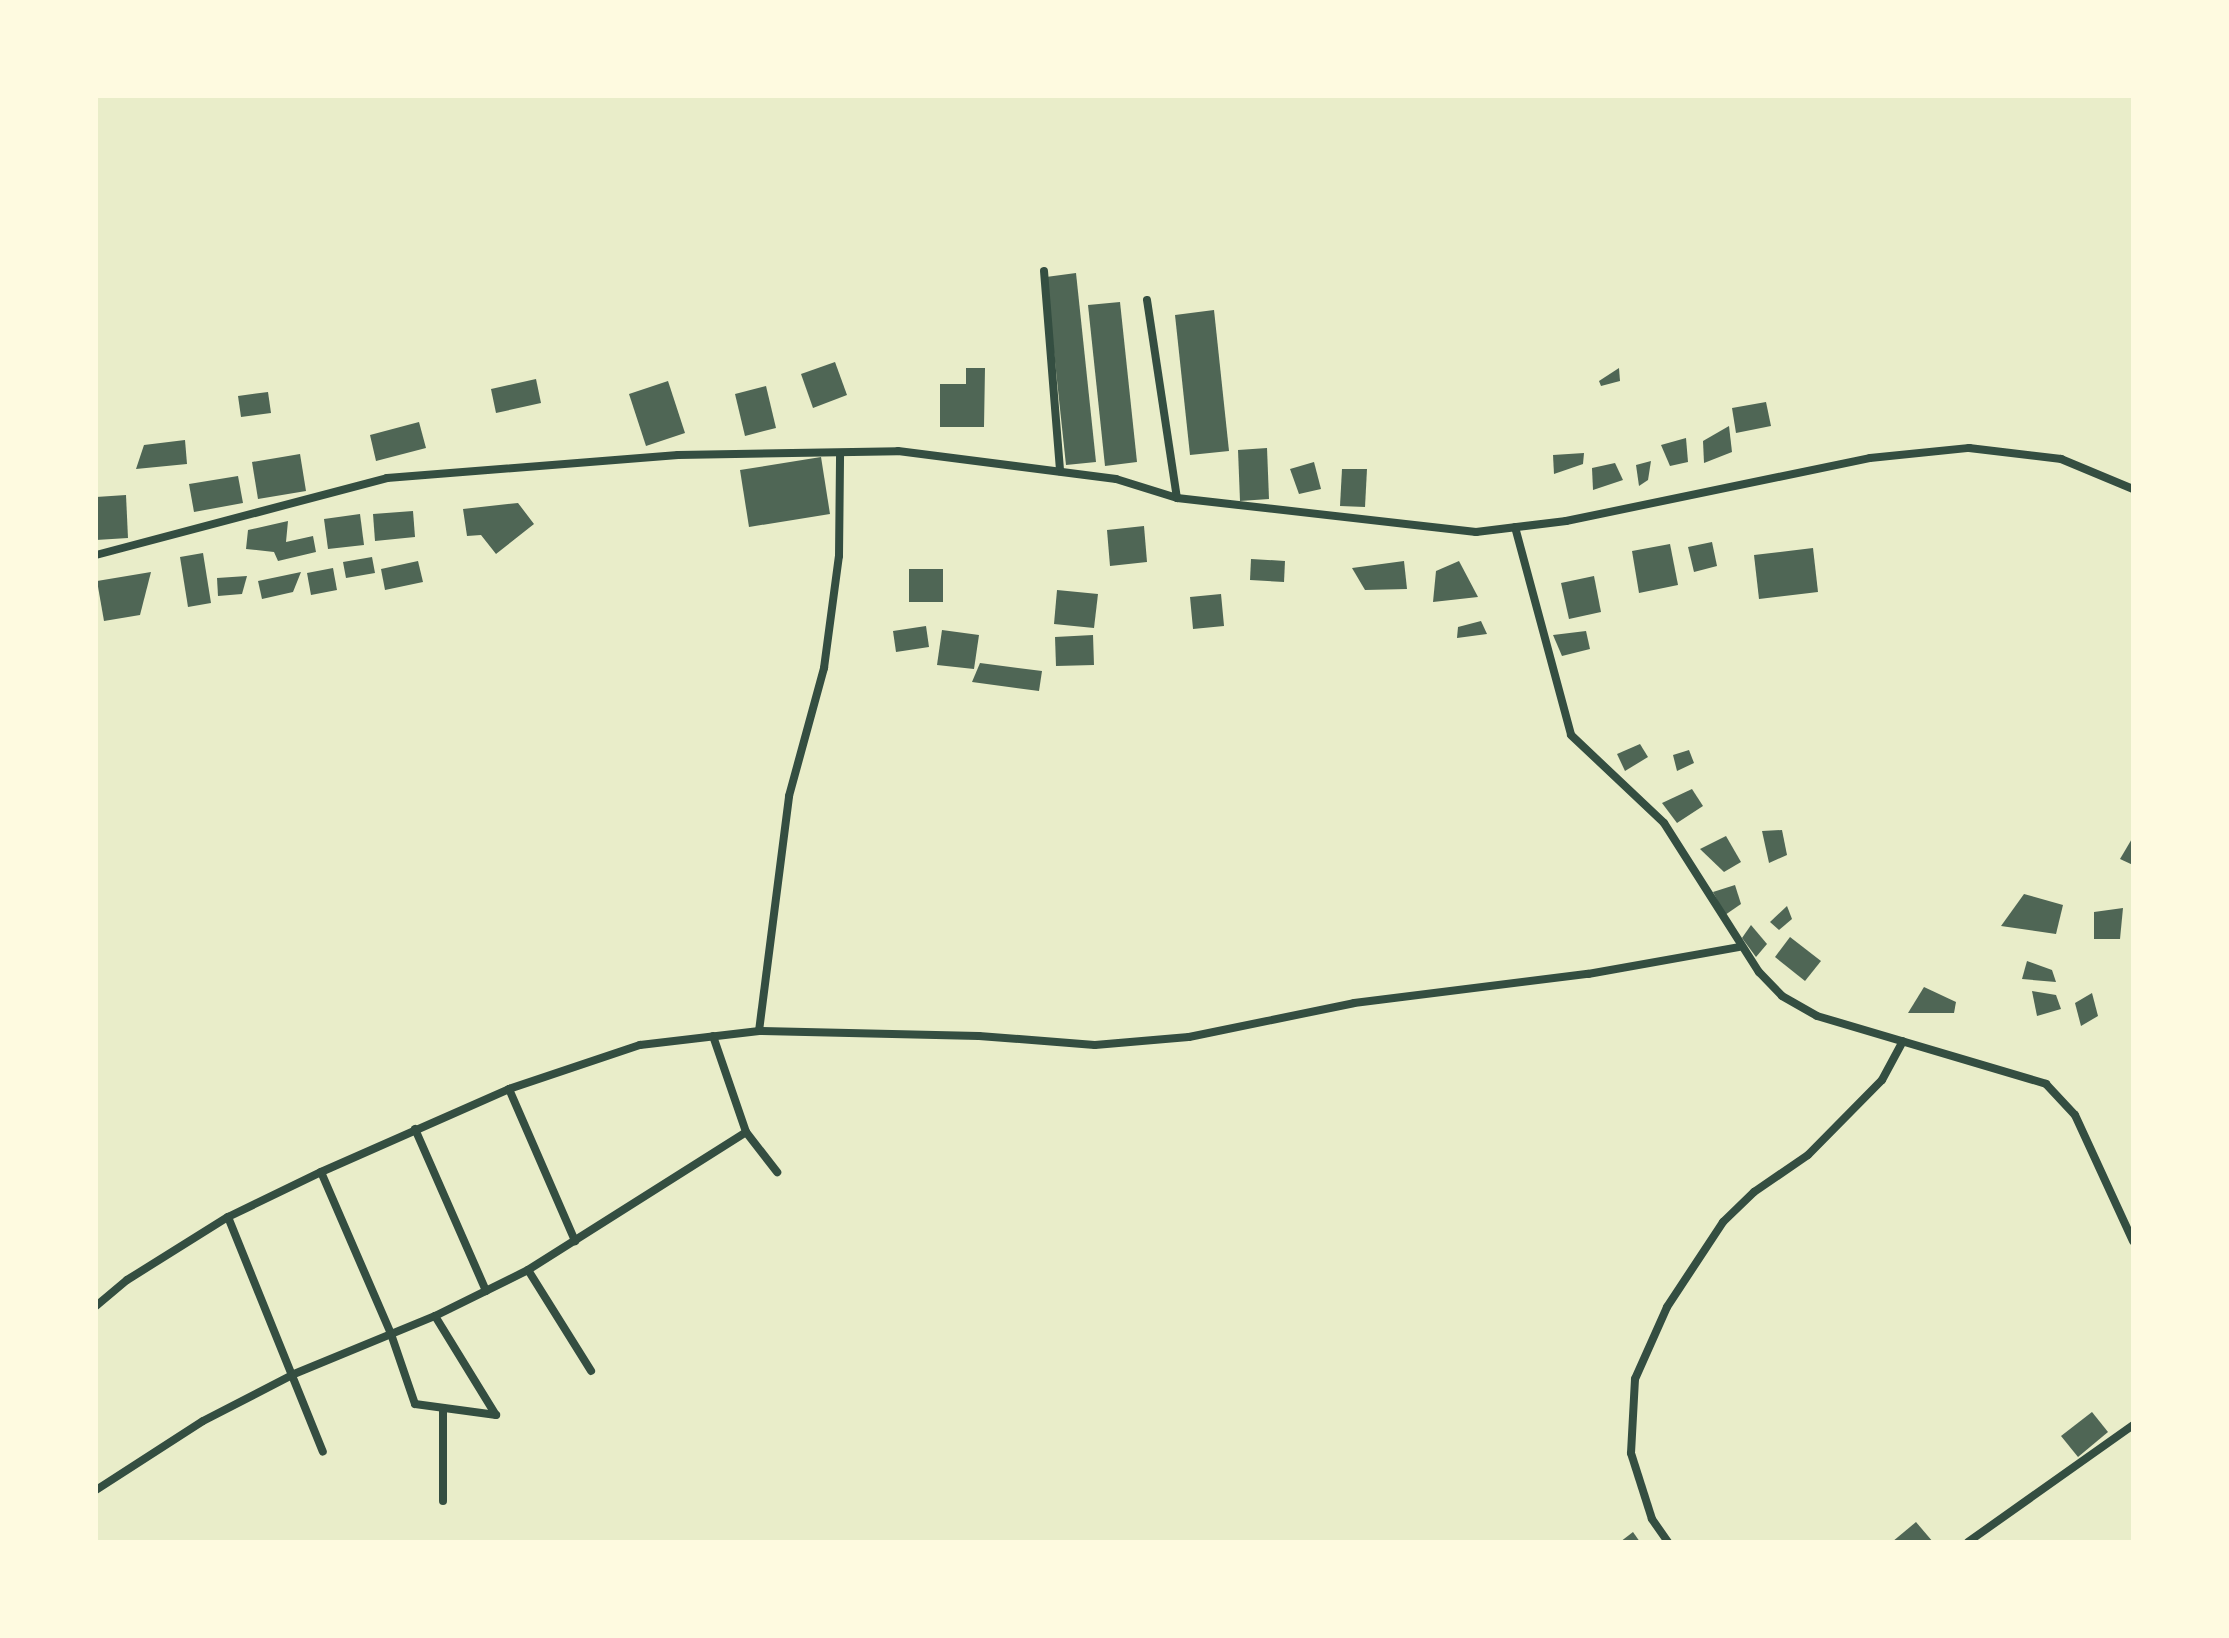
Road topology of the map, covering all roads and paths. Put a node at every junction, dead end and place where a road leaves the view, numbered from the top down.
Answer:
1 (1044, 271) dead end
2 (1147, 300) dead end
3 (840, 454) junction
4 (1060, 471) junction
5 (2133, 489) edge
6 (1177, 498) junction
7 (1515, 527) junction
8 (96, 555) edge
9 (1739, 947) junction
10 (759, 1031) junction
11 (713, 1036) junction
12 (1903, 1041) junction
13 (509, 1089) junction
14 (415, 1129) junction
15 (746, 1132) junction
16 (321, 1172) junction
17 (777, 1172) dead end
18 (228, 1217) junction
19 (575, 1241) junction
20 (2133, 1241) edge
21 (528, 1270) junction
22 (486, 1291) junction
23 (96, 1306) edge
24 (435, 1316) junction
25 (391, 1334) junction
26 (591, 1371) dead end
27 (294, 1374) junction
28 (443, 1408) junction
29 (2133, 1425) edge
30 (323, 1452) dead end
31 (96, 1490) edge
32 (443, 1501) dead end
33 (1668, 1542) edge
34 (1968, 1542) edge

1 - 4 street
2 - 6 street
3 - 4 street
3 - 8 street
3 - 10 street
4 - 6 street
5 - 7 street
6 - 7 street
7 - 9 street
9 - 10 street
9 - 12 street
10 - 11 street
11 - 13 street
11 - 15 street
12 - 20 street
12 - 33 street
13 - 14 street
13 - 19 street
14 - 16 street
14 - 22 street
15 - 17 street
15 - 19 street
16 - 18 street
16 - 25 street
18 - 23 street
18 - 27 street
19 - 21 street
21 - 22 street
21 - 26 street
22 - 24 street
24 - 25 street
24 - 28 street
25 - 27 street
25 - 28 street
27 - 30 street
27 - 31 street
28 - 32 street
29 - 34 street

